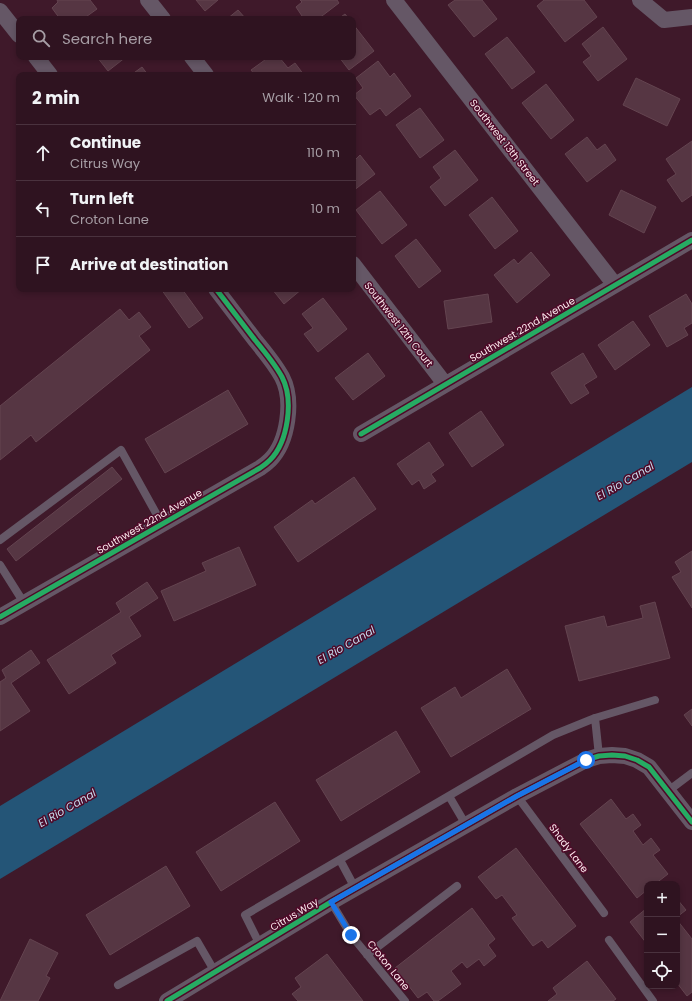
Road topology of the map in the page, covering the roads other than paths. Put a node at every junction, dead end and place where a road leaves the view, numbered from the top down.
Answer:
1 (148, 0) edge
2 (394, 0) edge
3 (640, 0) edge
4 (0, 10) edge
5 (161, 16) edge
6 (692, 17) edge
7 (16, 31) edge
8 (38, 60) edge
9 (194, 60) edge
10 (48, 72) edge
11 (204, 72) edge
12 (692, 240) edge
13 (356, 268) edge
14 (615, 285) junction
15 (218, 292) edge
16 (445, 384) junction
17 (361, 434) dead end
18 (162, 524) junction
19 (0, 540) edge
20 (0, 565) edge
21 (24, 603) junction
22 (0, 617) edge
23 (655, 700) dead end
24 (595, 718) junction
25 (599, 756) junction
26 (692, 773) edge
27 (668, 791) junction
28 (449, 796) junction
29 (517, 796) junction
30 (692, 822) edge
31 (466, 825) junction
32 (340, 860) junction
33 (457, 886) dead end
34 (355, 888) junction
35 (331, 902) junction
36 (604, 913) dead end
37 (609, 940) dead end
38 (260, 945) junction
39 (367, 955) junction
40 (215, 972) junction
41 (118, 985) dead end
42 (167, 1001) edge
43 (405, 1001) edge
44 (653, 1001) edge

1 - 5 street
2 - 14 street, Southwest 13th Street
3 - 6 street
4 - 7 street
8 - 10 street
9 - 11 street
12 - 14 street, Southwest 22nd Avenue
13 - 16 street, Southwest 12th Court
14 - 16 street, Southwest 22nd Avenue
15 - 18 street, Southwest 22nd Avenue
16 - 17 street, Southwest 22nd Avenue
18 - 19 lane
18 - 21 street, Southwest 22nd Avenue
20 - 21 lane
21 - 22 street, Southwest 22nd Avenue
23 - 24 lane
24 - 25 lane
24 - 28 lane
25 - 27 street, Citrus Way
25 - 29 street, Citrus Way
26 - 27 lane
27 - 30 street
28 - 31 lane
28 - 32 lane
29 - 31 street, Citrus Way
29 - 36 lane, Shady Lane
31 - 34 street, Citrus Way
32 - 34 lane
32 - 38 lane
33 - 39 lane
34 - 35 street, Citrus Way
35 - 38 street, Citrus Way
35 - 39 lane, Croton Lane
37 - 44 lane
38 - 40 street, Citrus Way
39 - 43 lane, Croton Lane
40 - 41 lane
40 - 42 street, Citrus Way

